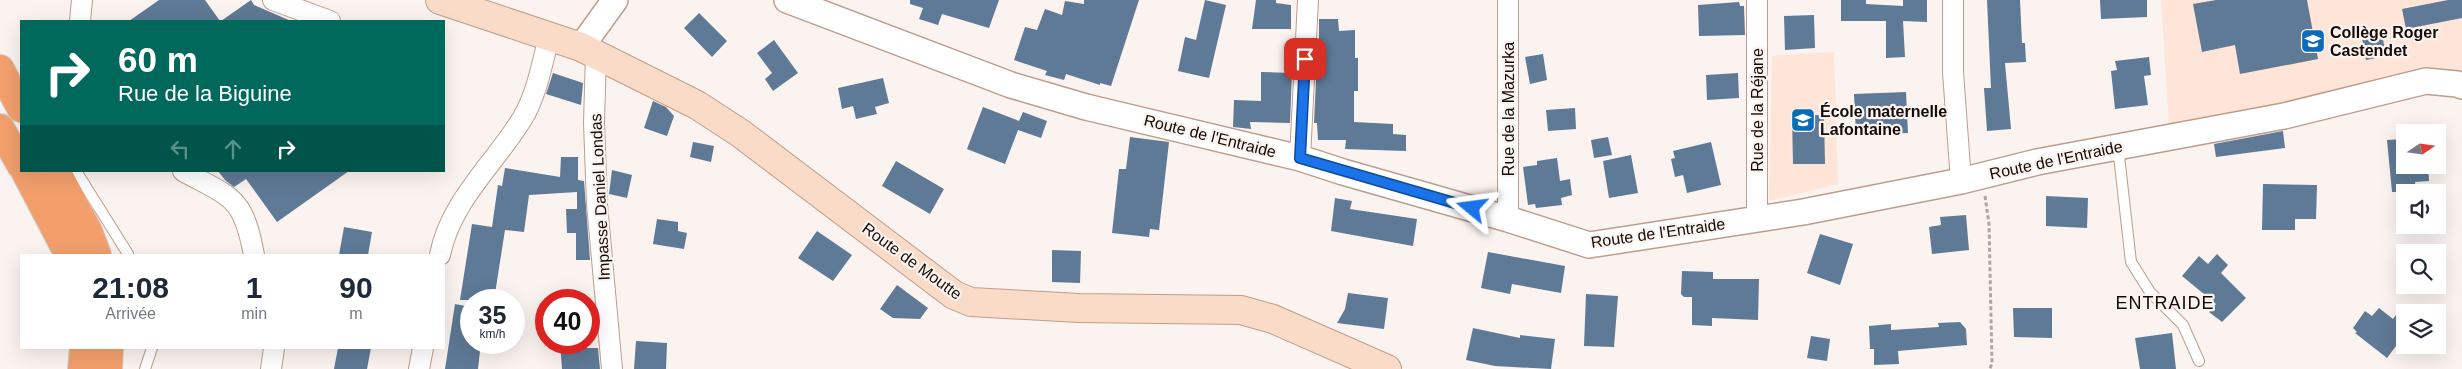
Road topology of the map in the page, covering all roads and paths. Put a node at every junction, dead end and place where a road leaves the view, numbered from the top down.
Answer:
1 (82, 0) edge
2 (273, 0) edge
3 (440, 0) edge
4 (615, 0) edge
5 (787, 0) edge
6 (1308, 0) edge
7 (1508, 0) edge
8 (1757, 0) edge
9 (1953, 0) edge
10 (80, 20) edge
11 (327, 20) edge
12 (549, 36) junction
13 (589, 51) junction
14 (0, 69) edge
15 (2457, 80) edge
16 (20, 106) edge
17 (0, 128) edge
18 (2118, 148) junction
19 (1300, 158) junction
20 (20, 163) edge
21 (26, 172) edge
22 (57, 172) edge
23 (77, 172) edge
24 (186, 172) edge
25 (1971, 178) junction
26 (1508, 219) junction
27 (1757, 219) junction
28 (68, 254) edge
29 (97, 254) edge
30 (128, 254) edge
31 (254, 254) edge
32 (440, 254) edge
33 (84, 349) edge
34 (109, 349) edge
35 (152, 349) edge
36 (274, 349) edge
37 (423, 349) edge
38 (2199, 361) dead end
39 (82, 369) edge
40 (108, 369) edge
41 (145, 369) edge
42 (271, 369) edge
43 (419, 369) edge
44 (612, 369) edge
45 (1387, 369) edge
46 (1990, 369) edge

1 - 10 street
2 - 11 street
3 - 12 main road, Route de Moutte
4 - 13 street
5 - 19 street, Route de l'Entraide
6 - 19 street
7 - 26 street, Rue de la Mazurka
8 - 27 street, Rue de la Réjane
9 - 25 street
12 - 13 main road, Route de Moutte
12 - 32 street
13 - 44 street, Impasse Daniel Londas
13 - 45 main road, Route de Moutte
14 - 16 highway
15 - 18 street, Route de l'Entraide
17 - 20 highway
18 - 25 street, Route de l'Entraide
18 - 38 lane
19 - 26 street, Route de l'Entraide
21 - 28 highway
22 - 29 highway
23 - 30 lane
24 - 31 street
25 - 27 street, Route de l'Entraide
25 - 46 path
26 - 27 street, Route de l'Entraide
33 - 39 highway
34 - 40 highway
35 - 41 lane
36 - 42 street
37 - 43 street

